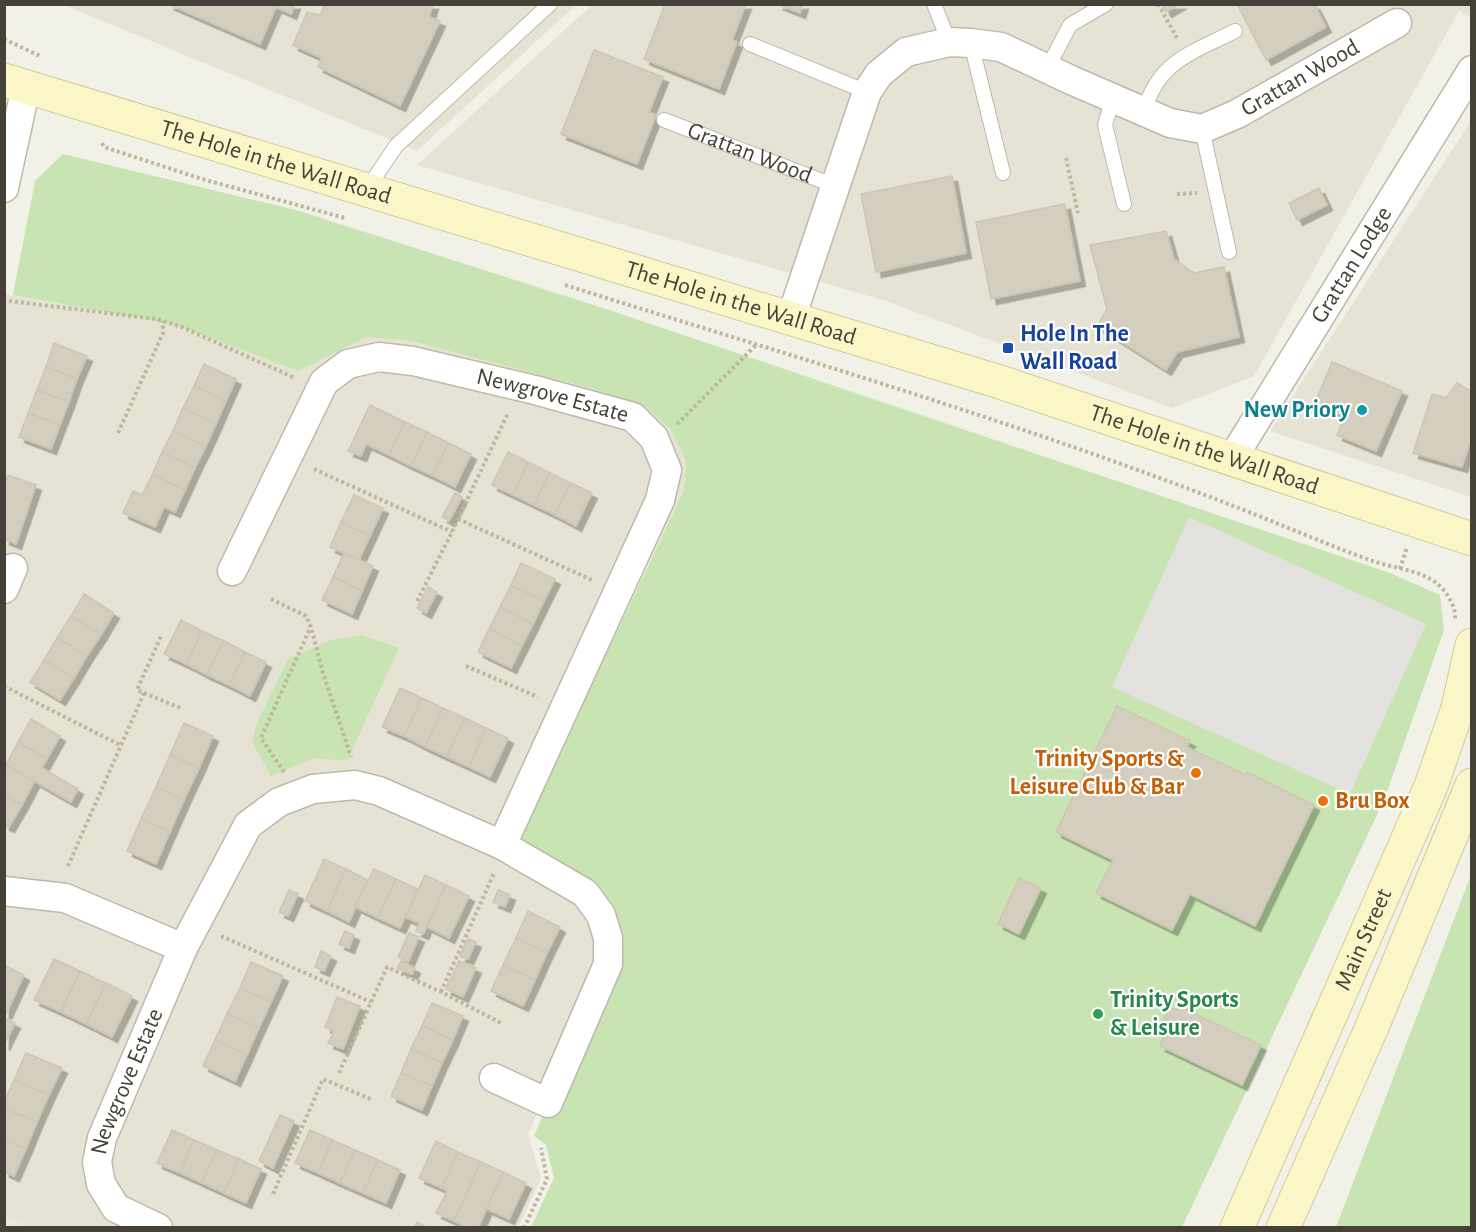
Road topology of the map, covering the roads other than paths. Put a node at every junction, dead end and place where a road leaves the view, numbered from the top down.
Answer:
1 (550, 4) edge
2 (934, 4) edge
3 (1106, 4) edge
4 (1397, 23) dead end
5 (1234, 31) dead end
6 (960, 42) junction
7 (750, 44) dead end
8 (1047, 69) junction
9 (1472, 70) edge
10 (15, 83) edge
11 (867, 92) junction
12 (1113, 98) junction
13 (1144, 112) junction
14 (664, 120) dead end
15 (1202, 129) junction
16 (1003, 173) dead end
17 (835, 186) junction
18 (4, 188) edge
19 (368, 189) junction
20 (1124, 204) dead end
21 (1229, 252) dead end
22 (790, 318) junction
23 (1232, 459) junction
24 (1472, 540) edge
25 (232, 571) dead end
26 (1463, 634) edge
27 (1472, 785) edge
28 (502, 845) junction
29 (4, 891) edge
30 (189, 937) junction
31 (494, 1078) dead end
32 (158, 1227) edge
33 (1237, 1227) edge
34 (1283, 1227) edge

1 - 19 lane
2 - 6 lane
3 - 8 lane
4 - 15 street, Grattan Wood
5 - 13 lane
6 - 8 street, Grattan Wood
6 - 11 street, Grattan Wood
6 - 16 lane
7 - 11 lane
8 - 12 street, Grattan Wood
9 - 23 street, Grattan Lodge
10 - 18 street
10 - 19 street, The Hole in the Wall Road
11 - 17 street, Grattan Wood
12 - 13 street, Grattan Wood
12 - 20 lane
13 - 15 street, Grattan Wood
14 - 17 lane, Grattan Wood
15 - 21 lane
17 - 22 street, Grattan Wood
19 - 22 street, The Hole in the Wall Road
22 - 23 street, The Hole in the Wall Road
23 - 24 street, The Hole in the Wall Road
25 - 28 street, Newgrove Estate
26 - 33 street, Main Street
27 - 34 street, Main Street
28 - 30 street, Newgrove Estate
28 - 31 street, Newgrove Estate
29 - 30 street
30 - 32 street, Newgrove Estate

